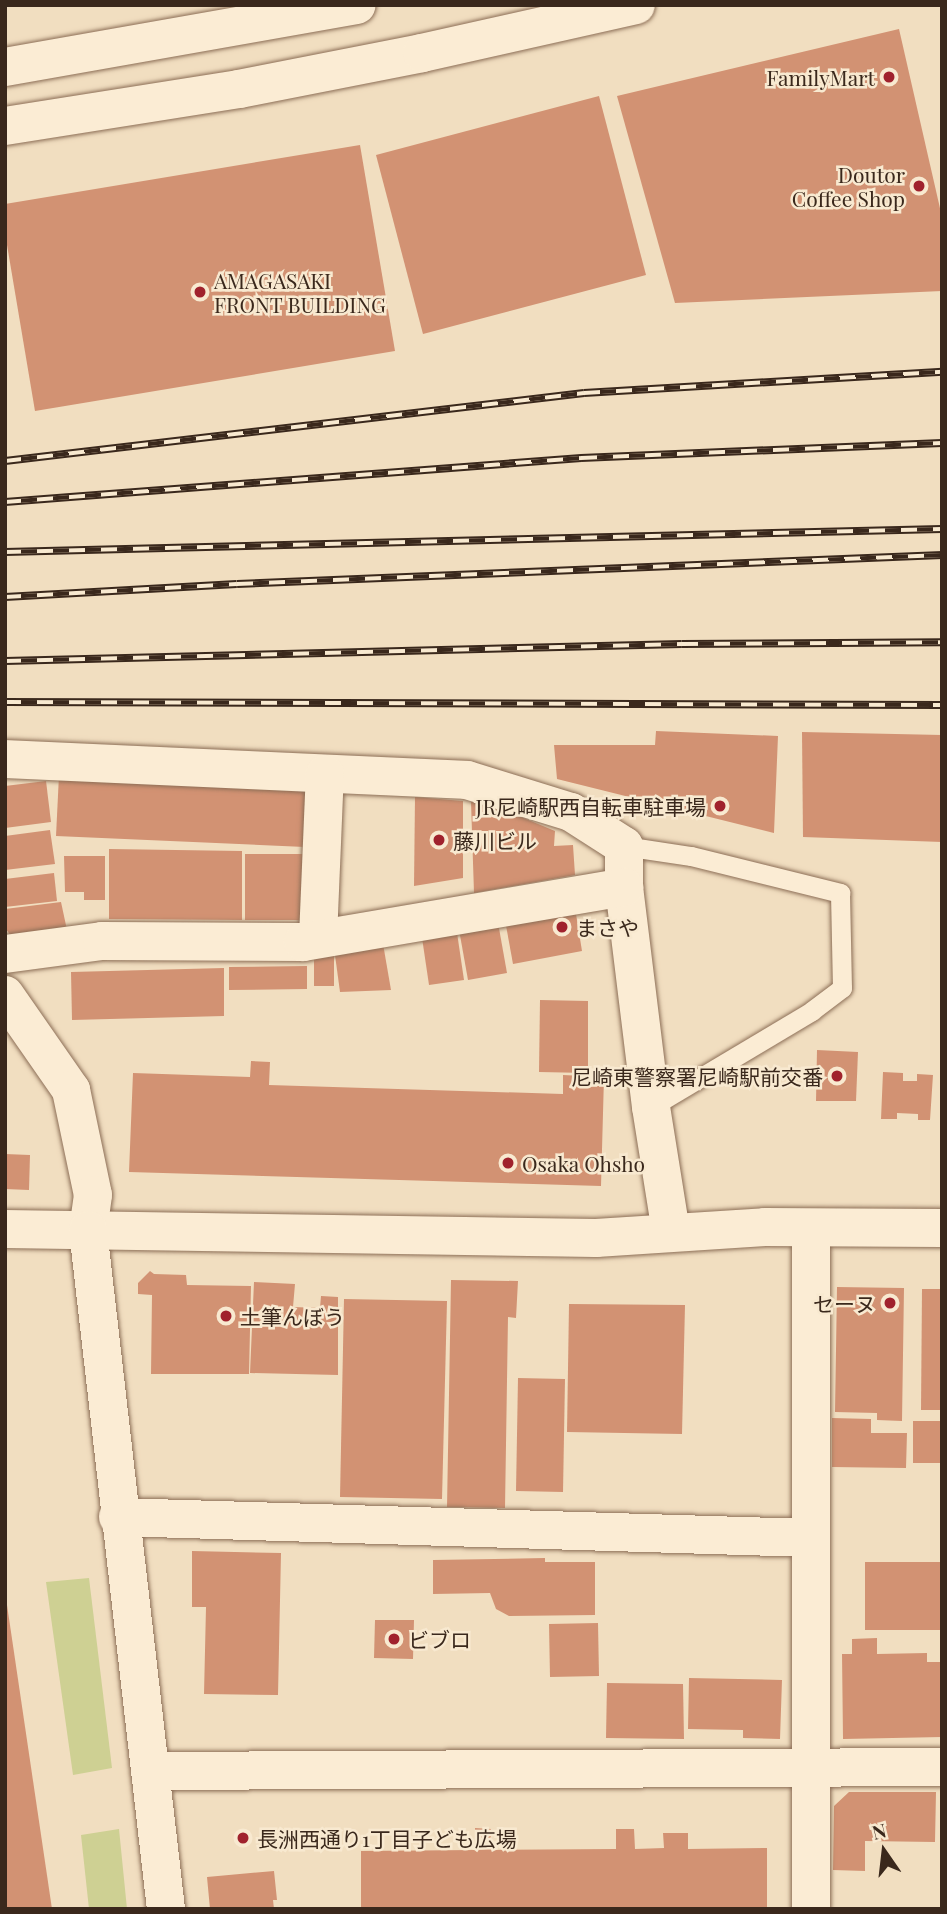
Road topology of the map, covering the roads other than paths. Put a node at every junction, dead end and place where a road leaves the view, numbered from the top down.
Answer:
1 (357, 5) edge
2 (636, 5) edge
3 (5, 67) edge
4 (5, 126) edge
5 (5, 758) edge
6 (325, 774) junction
7 (624, 846) junction
8 (624, 887) junction
9 (318, 938) junction
10 (5, 954) edge
11 (5, 995) edge
12 (651, 1107) junction
13 (811, 1228) junction
14 (942, 1228) edge
15 (5, 1229) edge
16 (88, 1230) junction
17 (671, 1232) junction
18 (118, 1517) junction
19 (811, 1538) junction
20 (812, 1766) junction
21 (942, 1767) edge
22 (151, 1771) junction
23 (166, 1909) edge
24 (811, 1909) edge

1 - 3 street
2 - 4 street
5 - 6 street
6 - 7 street
6 - 9 street
7 - 8 street
7 - 12 lane
8 - 9 street
8 - 12 street
9 - 10 street
11 - 16 street
12 - 17 street
13 - 14 street
13 - 17 street
13 - 19 street
15 - 16 street
16 - 17 street
16 - 18 street
18 - 19 street
18 - 22 street
19 - 20 street
20 - 21 street
20 - 22 street
20 - 24 street
22 - 23 street

